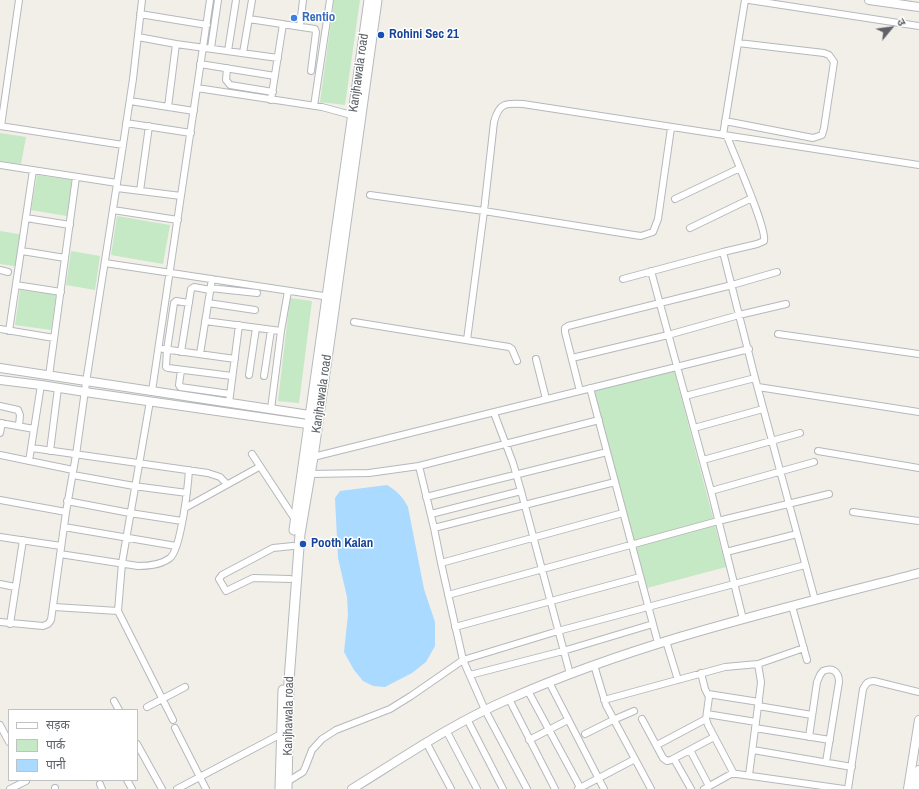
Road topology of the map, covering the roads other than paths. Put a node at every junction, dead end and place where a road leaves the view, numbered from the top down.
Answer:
1 (19, 0) edge
2 (142, 0) edge
3 (210, 0) edge
4 (218, 0) edge
5 (236, 0) edge
6 (252, 0) edge
7 (303, 0) edge
8 (330, 0) edge
9 (369, 0) edge
10 (377, 0) edge
11 (745, 0) edge
12 (749, 0) edge
13 (869, 0) edge
14 (919, 7) edge
15 (140, 14) junction
16 (249, 19) junction
17 (283, 24) junction
18 (207, 25) junction
19 (300, 26) junction
20 (919, 26) edge
21 (138, 37) junction
22 (738, 43) junction
23 (176, 44) junction
24 (203, 47) junction
25 (211, 48) junction
26 (228, 51) junction
27 (243, 53) junction
28 (278, 58) junction
29 (200, 64) junction
30 (227, 68) junction
31 (311, 71) dead end
32 (275, 76) junction
33 (197, 88) junction
34 (273, 92) junction
35 (271, 100) junction
36 (130, 101) junction
37 (314, 106) junction
38 (168, 107) junction
39 (194, 111) junction
40 (357, 116) junction
41 (725, 121) junction
42 (126, 122) junction
43 (1, 126) edge
44 (149, 126) junction
45 (671, 128) junction
46 (191, 133) junction
47 (725, 135) junction
48 (123, 145) junction
49 (0, 165) edge
50 (919, 165) edge
51 (740, 168) junction
52 (33, 170) junction
53 (76, 177) junction
54 (117, 185) junction
55 (140, 191) junction
56 (370, 195) dead end
57 (181, 196) junction
58 (752, 198) junction
59 (675, 199) dead end
60 (113, 210) junction
61 (484, 211) junction
62 (26, 218) junction
63 (178, 220) junction
64 (70, 224) junction
65 (690, 228) dead end
66 (22, 250) junction
67 (723, 252) junction
68 (65, 258) junction
69 (105, 263) junction
70 (0, 270) edge
71 (651, 271) junction
72 (8, 272) dead end
73 (170, 272) junction
74 (777, 272) dead end
75 (212, 279) junction
76 (623, 279) dead end
77 (732, 285) junction
78 (16, 286) junction
79 (210, 289) junction
80 (288, 291) junction
81 (61, 292) junction
82 (257, 294) dead end
83 (331, 297) junction
84 (189, 303) junction
85 (208, 303) junction
86 (660, 304) junction
87 (786, 304) dead end
88 (255, 310) dead end
89 (739, 315) junction
90 (205, 321) junction
91 (354, 322) dead end
92 (239, 326) junction
93 (256, 328) junction
94 (0, 329) edge
95 (271, 330) junction
96 (9, 331) junction
97 (281, 331) junction
98 (778, 334) dead end
99 (668, 335) junction
100 (54, 338) junction
101 (467, 340) junction
102 (159, 349) junction
103 (749, 349) junction
104 (167, 350) junction
105 (181, 352) junction
106 (200, 354) junction
107 (919, 354) edge
108 (572, 358) junction
109 (235, 359) junction
110 (536, 359) dead end
111 (517, 361) dead end
112 (677, 366) junction
113 (0, 368) edge
114 (181, 370) junction
115 (249, 375) dead end
116 (49, 376) junction
117 (232, 376) junction
118 (264, 376) dead end
119 (755, 378) junction
120 (0, 380) edge
121 (86, 381) junction
122 (41, 385) junction
123 (758, 387) junction
124 (58, 388) junction
125 (590, 388) junction
126 (152, 391) junction
127 (580, 391) junction
128 (85, 392) junction
129 (230, 394) junction
130 (685, 396) junction
131 (546, 399) junction
132 (150, 401) junction
133 (229, 403) junction
134 (0, 406) edge
135 (271, 409) junction
136 (763, 409) junction
137 (919, 412) edge
138 (494, 413) junction
139 (314, 420) junction
140 (599, 420) junction
141 (1, 423) edge
142 (19, 426) junction
143 (694, 428) junction
144 (34, 429) junction
145 (0, 433) edge
146 (800, 433) dead end
147 (772, 441) junction
148 (505, 443) junction
149 (32, 448) junction
150 (50, 451) junction
151 (818, 451) dead end
152 (607, 452) junction
153 (252, 454) dead end
154 (0, 455) edge
155 (76, 455) junction
156 (313, 457) junction
157 (703, 460) junction
158 (30, 461) junction
159 (814, 462) dead end
160 (138, 463) junction
161 (260, 466) junction
162 (419, 466) junction
163 (919, 468) edge
164 (189, 470) junction
165 (73, 472) junction
166 (780, 472) junction
167 (310, 474) junction
168 (516, 474) junction
169 (615, 482) junction
170 (227, 484) junction
171 (134, 486) junction
172 (521, 491) junction
173 (711, 491) junction
174 (187, 493) junction
175 (829, 494) dead end
176 (426, 497) junction
177 (0, 500) edge
178 (68, 501) junction
179 (789, 503) junction
180 (525, 506) junction
181 (185, 508) junction
182 (66, 512) junction
183 (853, 512) dead end
184 (130, 513) junction
185 (624, 513) junction
186 (430, 514) junction
187 (182, 521) junction
188 (296, 521) junction
189 (718, 521) junction
190 (919, 521) edge
191 (64, 527) junction
192 (434, 528) junction
193 (797, 534) junction
194 (0, 537) edge
195 (533, 538) junction
196 (126, 539) junction
197 (23, 540) junction
198 (632, 545) junction
199 (61, 546) junction
200 (176, 546) junction
201 (293, 546) junction
202 (726, 552) junction
203 (60, 554) junction
204 (122, 563) junction
205 (441, 563) junction
206 (806, 565) junction
207 (541, 569) junction
208 (919, 573) edge
209 (640, 576) junction
210 (290, 579) junction
211 (0, 584) edge
212 (734, 585) junction
213 (15, 586) junction
214 (448, 595) junction
215 (815, 600) junction
216 (550, 601) junction
217 (54, 606) junction
218 (792, 606) junction
219 (649, 608) junction
220 (118, 610) junction
221 (743, 619) junction
222 (0, 622) edge
223 (10, 624) junction
224 (653, 624) junction
225 (455, 627) junction
226 (558, 631) junction
227 (662, 642) junction
228 (804, 648) junction
229 (563, 651) junction
230 (463, 660) junction
231 (807, 660) dead end
232 (758, 664) junction
233 (594, 665) junction
234 (701, 673) junction
235 (570, 674) junction
236 (470, 675) junction
237 (678, 680) junction
238 (549, 682) junction
239 (185, 687) dead end
240 (528, 691) junction
241 (919, 692) edge
242 (708, 694) junction
243 (162, 698) junction
244 (509, 699) junction
245 (604, 700) junction
246 (114, 701) dead end
247 (759, 704) junction
248 (147, 707) dead end
249 (118, 709) edge
250 (485, 710) junction
251 (634, 711) dead end
252 (812, 715) junction
253 (707, 716) junction
254 (467, 719) junction
255 (642, 719) dead end
256 (173, 720) dead end
257 (568, 720) junction
258 (613, 720) junction
259 (919, 720) edge
260 (0, 725) edge
261 (756, 725) junction
262 (175, 728) dead end
263 (549, 729) junction
264 (446, 730) junction
265 (285, 733) junction
266 (918, 733) edge
267 (586, 734) dead end
268 (714, 737) junction
269 (809, 737) junction
270 (8, 740) edge
271 (529, 740) junction
272 (830, 740) junction
273 (426, 742) junction
274 (657, 745) junction
275 (138, 746) edge
276 (690, 750) junction
277 (753, 750) junction
278 (674, 758) junction
279 (635, 759) junction
280 (826, 762) junction
281 (852, 766) junction
282 (919, 770) edge
283 (734, 774) junction
284 (749, 775) junction
285 (200, 776) junction
286 (598, 778) junction
287 (26, 781) edge
288 (287, 786) edge
289 (706, 787) edge
290 (820, 787) edge
291 (10, 789) edge
292 (162, 789) edge
293 (177, 789) edge
294 (206, 789) edge
295 (280, 789) edge
296 (352, 789) edge
297 (451, 789) edge
298 (477, 789) edge
299 (503, 789) edge
300 (527, 789) edge
301 (555, 789) edge
302 (579, 789) edge
303 (604, 789) edge
304 (651, 789) edge
305 (691, 789) edge
306 (844, 789) edge
307 (848, 789) edge
308 (908, 789) edge
309 (916, 789) edge

1 - 43 street
2 - 15 street
3 - 18 street
4 - 25 street
5 - 26 street
6 - 16 street
7 - 19 street
8 - 37 street
9 - 40 main road, Kanjhawala road
10 - 40 main road, Kanjhawala road
11 - 22 street
12 - 20 street
13 - 14 street
15 - 18 street
15 - 21 street
16 - 17 street
16 - 27 street
17 - 19 street
17 - 28 street
18 - 24 street
19 - 31 street
21 - 23 street
21 - 36 street
22 - 41 street
22 - 41 street
23 - 24 street
23 - 38 street
24 - 25 street
24 - 29 street
25 - 26 street
26 - 27 street
27 - 28 street
28 - 32 street
29 - 30 street
29 - 33 street
30 - 32 street
30 - 34 street
32 - 34 street
33 - 35 street
33 - 39 street
34 - 35 street
35 - 37 street
36 - 38 street
36 - 42 street
37 - 40 street
38 - 39 street
39 - 46 street
40 - 83 main road, Kanjhawala road
41 - 47 street
42 - 44 street
42 - 48 street
43 - 48 street
44 - 46 street
44 - 55 street
45 - 47 street
45 - 61 street
45 - 61 street
46 - 57 street
47 - 50 street
47 - 51 street
48 - 54 street
49 - 52 street
51 - 58 street
51 - 59 street
52 - 53 street
52 - 62 street
53 - 54 street
53 - 64 street
54 - 55 street
54 - 60 street
55 - 57 street
56 - 61 street
57 - 63 street
58 - 65 street
58 - 67 street
60 - 63 street
60 - 69 street
61 - 101 street
62 - 64 street
62 - 66 street
63 - 73 street
64 - 68 street
66 - 68 street
66 - 78 street
67 - 71 street
67 - 77 street
68 - 81 street
69 - 73 street
69 - 121 street
70 - 72 street
71 - 76 street
71 - 86 street
73 - 75 street
73 - 102 street
74 - 77 street
75 - 79 street
75 - 80 street
77 - 86 street
77 - 89 street
78 - 81 street
78 - 96 street
79 - 82 street
79 - 84 street
79 - 85 street
80 - 83 street
80 - 97 street
81 - 100 street
83 - 139 main road, Kanjhawala road
84 - 104 street
84 - 105 street
85 - 88 street
85 - 90 street
86 - 99 street
86 - 108 street
87 - 89 street
89 - 99 street
89 - 103 street
90 - 92 street
90 - 106 street
91 - 101 street
92 - 93 street
92 - 109 street
93 - 95 street
93 - 115 street
94 - 96 street
95 - 97 street
95 - 118 street
96 - 100 street
97 - 135 street
98 - 107 street
99 - 108 street
99 - 112 street
100 - 116 street
101 - 111 street
102 - 104 street
102 - 126 street
103 - 112 street
103 - 119 street
104 - 105 street
104 - 114 street
105 - 106 street
106 - 109 street
108 - 127 street
109 - 117 street
110 - 131 street
112 - 125 street
112 - 130 street
113 - 116 street
114 - 117 street
114 - 129 street
116 - 121 street
117 - 129 street
119 - 123 street
119 - 130 street
120 - 122 street
121 - 126 street
121 - 128 street
122 - 124 street
122 - 144 street
123 - 136 street
123 - 137 street
124 - 128 street
124 - 150 street
125 - 127 street
125 - 140 street
126 - 133 street
127 - 131 street
128 - 132 street
128 - 155 street
129 - 133 street
130 - 143 street
131 - 138 street
132 - 139 street
132 - 160 street
133 - 135 street
134 - 142 street
135 - 139 street
136 - 143 street
136 - 147 street
138 - 148 street
138 - 156 street
139 - 156 main road, Kanjhawala road
139 - 188 main road, Kanjhawala road
140 - 148 street
140 - 152 street
141 - 142 street
141 - 145 street
142 - 144 street
143 - 157 street
144 - 149 street
146 - 147 street
147 - 157 street
147 - 166 street
148 - 162 street
148 - 168 street
149 - 150 street
149 - 158 street
150 - 155 street
151 - 163 street
152 - 168 street
152 - 169 street
153 - 161 street
154 - 158 street
155 - 160 street
155 - 165 street
156 - 167 main road, Kanjhawala road
157 - 173 street
158 - 165 street
159 - 166 street
160 - 164 street
160 - 171 street
161 - 170 street
161 - 188 street
162 - 167 street
162 - 176 street
164 - 170 street
164 - 174 street
165 - 171 street
165 - 178 street
166 - 173 street
166 - 179 street
167 - 265 main road, Kanjhawala road
168 - 172 street
168 - 176 street
169 - 180 street
169 - 185 street
170 - 181 street
171 - 174 street
171 - 184 street
172 - 180 street
172 - 186 street
173 - 189 street
174 - 181 street
175 - 179 street
176 - 186 street
177 - 182 street
178 - 182 street
178 - 184 street
179 - 189 street
179 - 193 street
180 - 192 street
180 - 195 street
181 - 187 street
182 - 191 street
183 - 190 street
184 - 187 street
184 - 196 street
185 - 195 street
185 - 198 street
186 - 192 street
187 - 200 street
188 - 201 main road, Kanjhawala road
189 - 198 street
189 - 202 street
191 - 196 street
191 - 199 street
192 - 205 street
193 - 202 street
193 - 206 street
194 - 197 street
195 - 205 street
195 - 207 street
196 - 200 street
196 - 204 street
197 - 199 street
197 - 213 street
198 - 207 street
198 - 209 street
199 - 203 street
200 - 204 street
201 - 210 main road, Kanjhawala road
201 - 210 street
202 - 212 street
203 - 204 street
203 - 217 street
204 - 220 street
205 - 214 street
206 - 212 street
206 - 215 street
207 - 214 street
207 - 216 street
208 - 215 street
209 - 216 street
209 - 219 street
210 - 265 main road, Kanjhawala road
211 - 213 street
212 - 219 street
212 - 221 street
213 - 223 street
214 - 225 street
215 - 218 street
216 - 225 street
216 - 226 street
217 - 220 street
217 - 223 street
218 - 221 street
218 - 228 street
219 - 224 street
219 - 226 street
220 - 243 street
221 - 227 street
222 - 223 street
224 - 227 street
224 - 229 street
225 - 230 street
226 - 229 street
226 - 230 street
227 - 233 street
227 - 237 street
228 - 231 street
228 - 232 street
229 - 235 street
229 - 236 street
230 - 236 street
230 - 288 street
232 - 234 street
232 - 247 street
233 - 235 street
233 - 245 street
234 - 237 street
234 - 242 street
235 - 238 street
236 - 250 street
237 - 245 street
238 - 240 street
238 - 257 street
239 - 243 street
240 - 244 street
240 - 263 street
241 - 281 street
242 - 247 street
242 - 253 street
243 - 248 street
243 - 256 street
244 - 250 street
244 - 271 street
245 - 258 street
246 - 249 street
247 - 252 street
247 - 261 street
250 - 254 street
250 - 300 street
251 - 258 street
252 - 269 street
252 - 272 street
253 - 261 street
253 - 268 street
253 - 274 street
254 - 264 street
254 - 299 street
255 - 274 street
257 - 263 street
257 - 286 street
258 - 267 street
258 - 279 street
259 - 266 street
260 - 270 street
261 - 269 street
261 - 277 street
262 - 285 street
263 - 271 street
263 - 302 street
264 - 273 street
264 - 298 street
265 - 285 street
265 - 288 main road, Kanjhawala road
265 - 295 main road, Kanjhawala road
266 - 308 street
268 - 276 street
268 - 283 street
269 - 272 street
271 - 301 street
272 - 280 street
273 - 296 street
273 - 297 street
274 - 278 street
275 - 292 street
276 - 278 street
276 - 289 street
277 - 280 street
277 - 284 street
278 - 305 street
279 - 286 street
279 - 304 street
280 - 281 street
281 - 307 street
282 - 309 street
283 - 284 street
283 - 289 street
284 - 290 street
285 - 293 street
285 - 294 street
286 - 302 street
286 - 303 street
287 - 291 street
290 - 306 street

